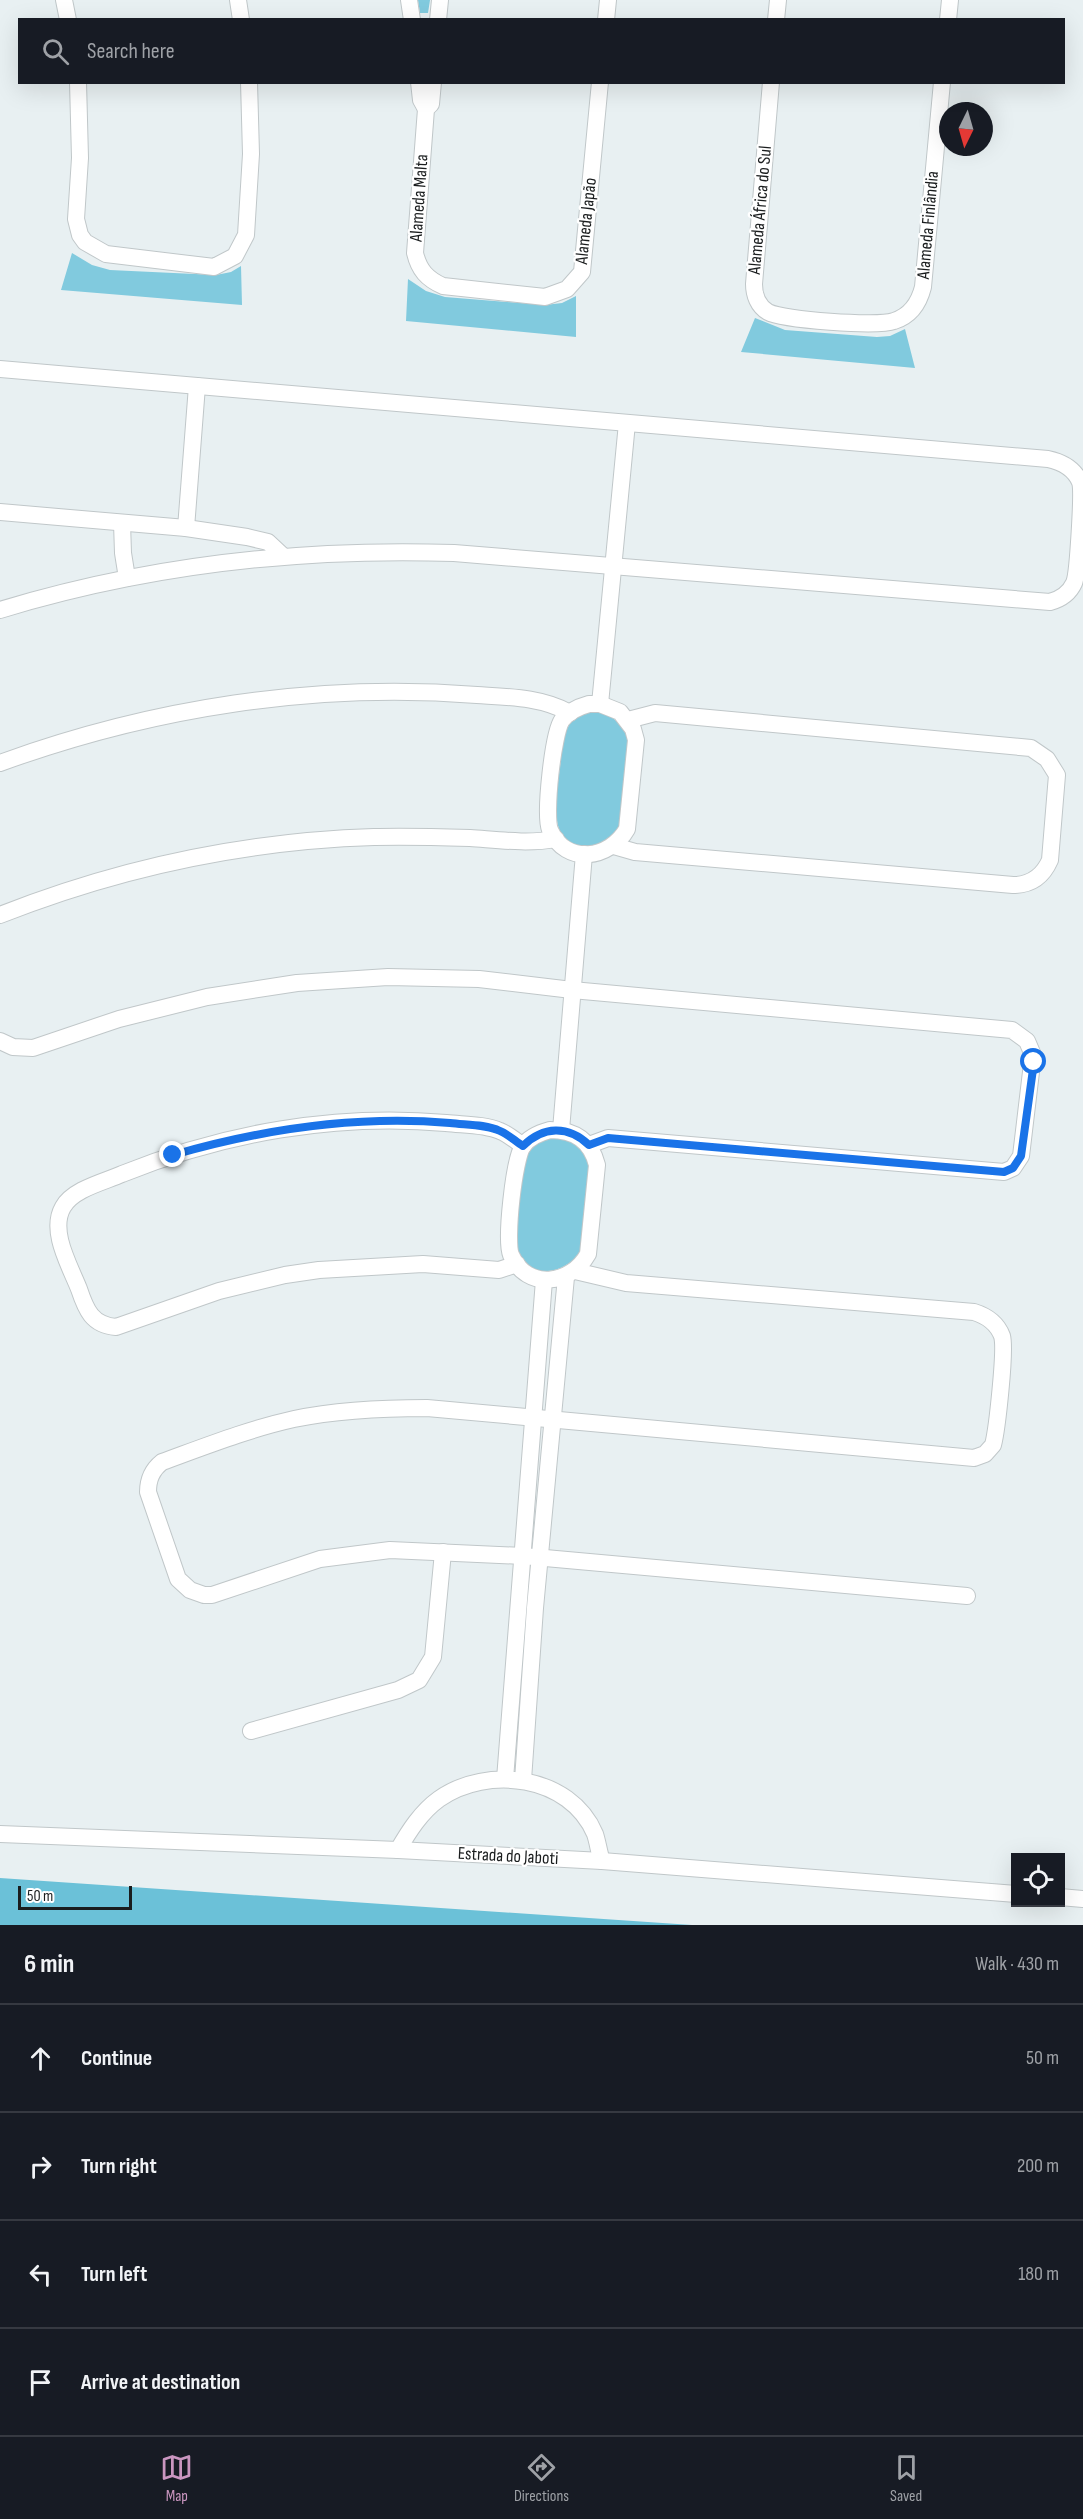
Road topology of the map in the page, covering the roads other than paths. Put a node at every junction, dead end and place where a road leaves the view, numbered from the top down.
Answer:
1 (64, 0) edge
2 (238, 0) edge
3 (409, 0) edge
4 (440, 0) edge
5 (608, 0) edge
6 (778, 0) edge
7 (950, 0) edge
8 (68, 18) edge
9 (241, 18) edge
10 (412, 18) edge
11 (438, 18) edge
12 (606, 18) edge
13 (776, 18) edge
14 (948, 18) edge
15 (78, 84) edge
16 (249, 84) edge
17 (419, 84) edge
18 (433, 84) edge
19 (600, 84) edge
20 (771, 84) edge
21 (942, 84) edge
22 (426, 109) junction
23 (503, 292) joint
24 (825, 321) joint
25 (0, 369) edge
26 (196, 386) junction
27 (627, 423) junction
28 (0, 512) edge
29 (122, 523) junction
30 (186, 528) junction
31 (284, 556) junction
32 (613, 566) junction
33 (127, 578) junction
34 (0, 610) edge
35 (600, 704) junction
36 (570, 713) junction
37 (628, 720) junction
38 (0, 763) edge
39 (556, 839) junction
40 (614, 846) junction
41 (584, 854) junction
42 (0, 915) edge
43 (572, 990) junction
44 (0, 1041) edge
45 (561, 1130) junction
46 (589, 1145) junction
47 (523, 1146) junction
48 (517, 1264) junction
49 (570, 1274) junction
50 (544, 1280) junction
51 (533, 1418) junction
52 (552, 1419) junction
53 (443, 1552) junction
54 (523, 1556) junction
55 (541, 1558) junction
56 (967, 1596) dead end
57 (517, 1606) junction
58 (535, 1608) junction
59 (529, 1713) junction
60 (510, 1714) junction
61 (251, 1731) dead end
62 (505, 1779) junction
63 (524, 1780) junction
64 (0, 1834) edge
65 (398, 1850) junction
66 (602, 1861) junction
67 (1011, 1894) edge
68 (1065, 1898) edge
69 (1083, 1899) edge

1 - 8 street
2 - 9 street
3 - 10 street
4 - 11 street
5 - 12 street
6 - 13 street
7 - 14 street
15 - 16 street
17 - 22 street, Alameda Malta
18 - 22 street, Alameda Malta
19 - 23 street, Alameda Japão
20 - 24 street, Alameda África do Sul
21 - 24 street, Alameda Finlândia
22 - 23 street, Alameda Malta
25 - 26 street
26 - 27 street
26 - 30 street
27 - 32 street
27 - 32 street
28 - 29 street
29 - 30 street
29 - 33 street
30 - 31 street
31 - 32 street
31 - 33 street
32 - 35 street
33 - 34 street
35 - 36 street
35 - 37 street
36 - 38 street
36 - 39 street
37 - 40 street
37 - 40 street
39 - 41 street
39 - 42 street
40 - 41 street
41 - 43 street
43 - 44 street
43 - 45 street
43 - 46 street
45 - 46 street
45 - 47 street
46 - 49 street
47 - 48 street
47 - 48 street
48 - 50 street
49 - 50 street
49 - 52 street
49 - 52 street
50 - 51 street
51 - 52 street
51 - 53 street
51 - 54 street
52 - 55 street
53 - 54 street
53 - 61 street
54 - 55 street
54 - 57 street
55 - 56 street
55 - 58 street
57 - 58 street
57 - 60 street
58 - 59 street
59 - 60 street
59 - 63 street
60 - 62 street
62 - 63 street
62 - 65 street
63 - 66 street
64 - 65 street, Estrada do Jaboti
65 - 66 street, Estrada do Jaboti
66 - 67 street, Estrada do Jaboti
68 - 69 street

